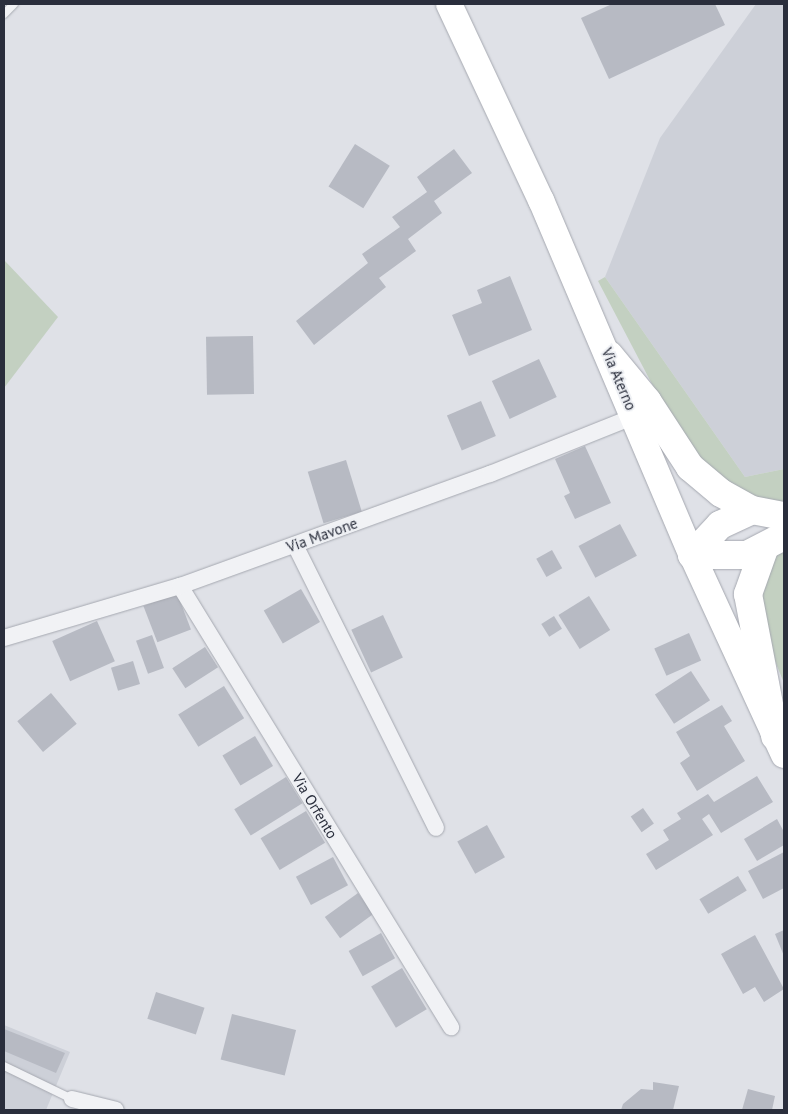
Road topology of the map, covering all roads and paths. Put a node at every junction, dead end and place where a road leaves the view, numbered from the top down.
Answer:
1 (14, 4) edge
2 (449, 4) edge
3 (4, 14) edge
4 (609, 355) junction
5 (634, 416) junction
6 (752, 510) junction
7 (784, 516) edge
8 (774, 543) edge
9 (295, 545) junction
10 (692, 555) junction
11 (180, 586) junction
12 (4, 638) edge
13 (780, 746) edge
14 (436, 828) dead end
15 (451, 1028) dead end
16 (4, 1066) edge
17 (72, 1099) joint
18 (116, 1110) edge

1 - 3 lane
2 - 4 main road, Via Aterno
4 - 5 main road, Via Aterno
4 - 6 highway
5 - 9 street, Via Mavone
5 - 10 main road, Via Aterno
6 - 7 highway
6 - 10 highway
8 - 10 highway
8 - 13 highway
9 - 11 street, Via Mavone
9 - 14 street
10 - 13 main road, Via Aterno
11 - 12 street, Via Mavone
11 - 15 street, Via Orfento
16 - 17 lane
17 - 18 street

